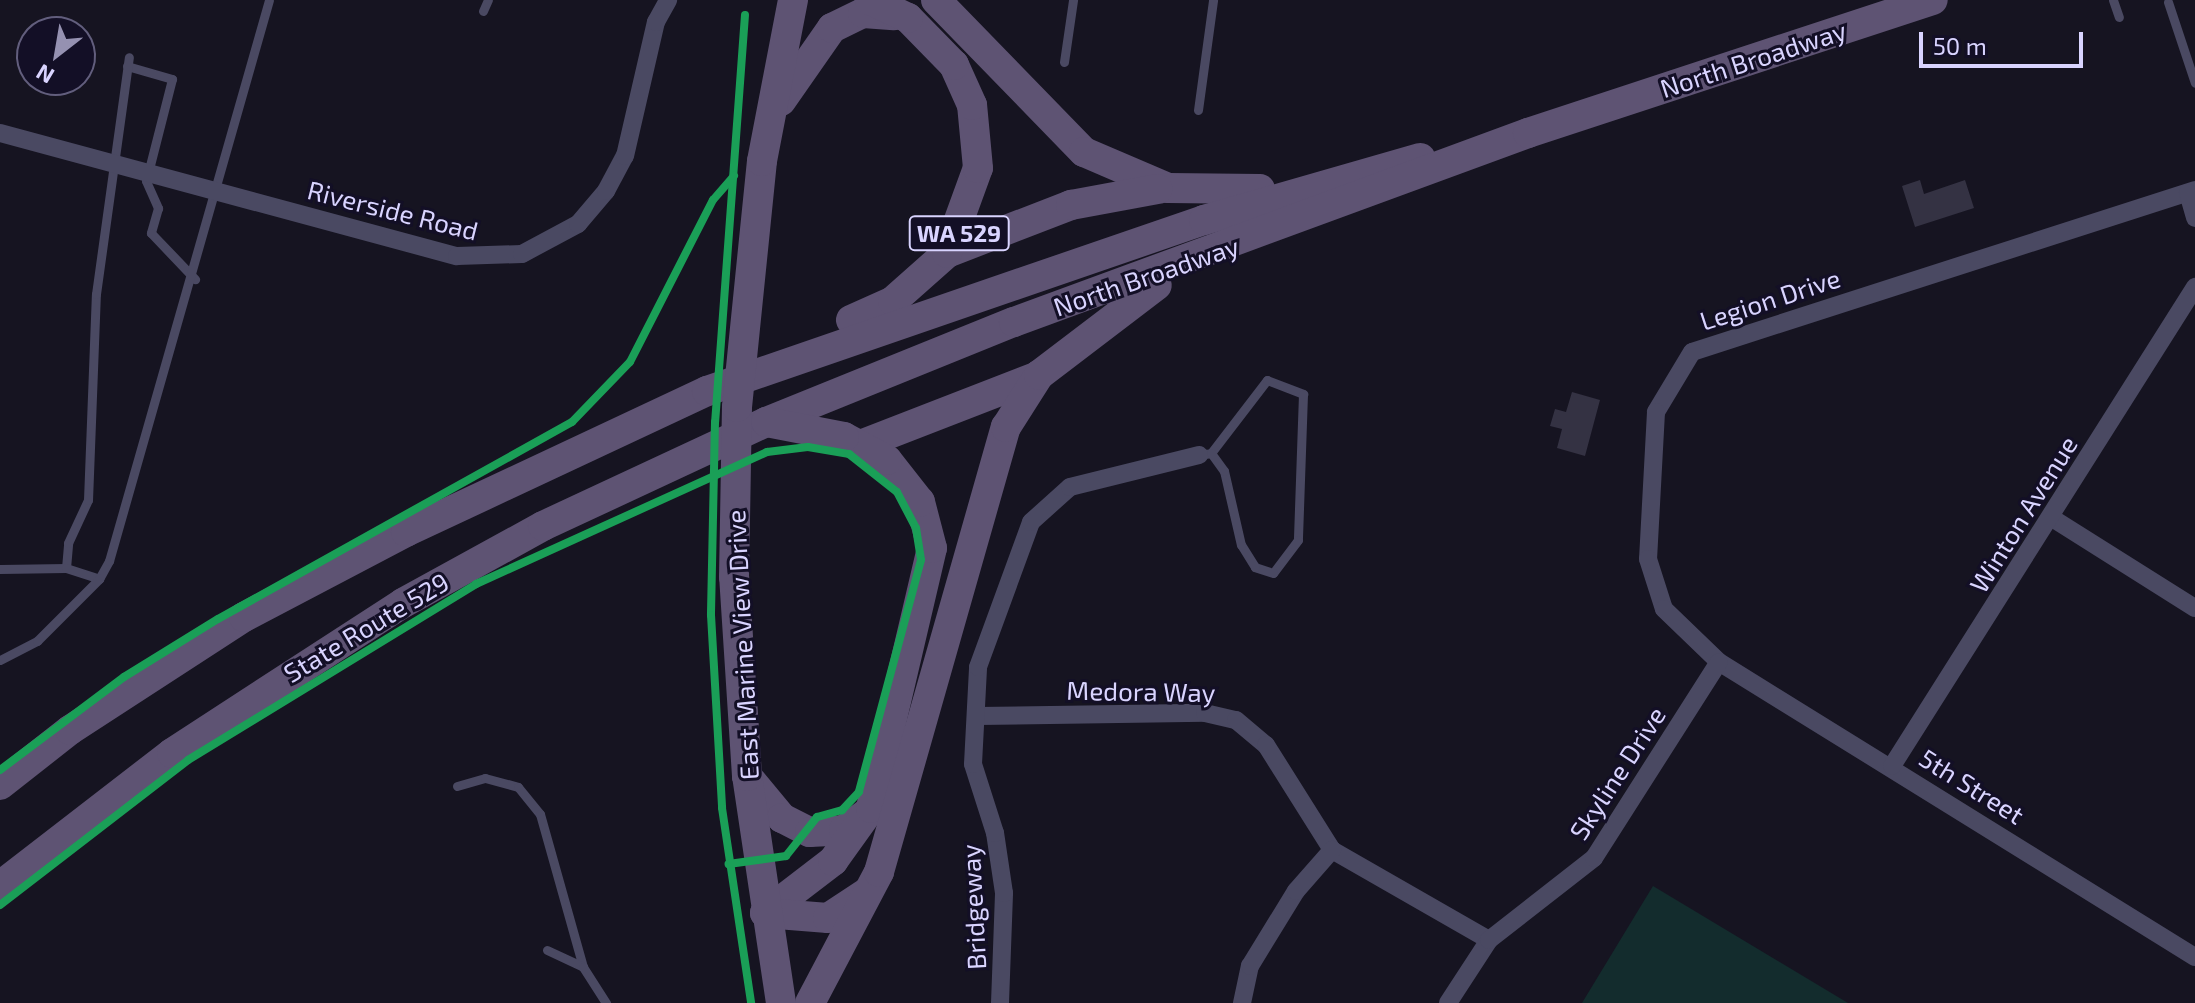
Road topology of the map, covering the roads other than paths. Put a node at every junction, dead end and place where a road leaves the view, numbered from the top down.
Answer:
1 (269, 0) edge
2 (488, 0) edge
3 (668, 0) edge
4 (793, 0) edge
5 (870, 0) edge
6 (936, 0) edge
7 (1073, 0) edge
8 (1213, 0) edge
9 (1933, 0) edge
10 (2113, 0) edge
11 (2168, 2) dead end
12 (483, 11) dead end
13 (2119, 17) dead end
14 (908, 18) junction
15 (1064, 62) dead end
16 (2195, 83) edge
17 (1198, 110) dead end
18 (768, 122) junction
19 (0, 133) edge
20 (1528, 133) junction
21 (1356, 172) junction
22 (1168, 188) junction
23 (2192, 192) edge
24 (2195, 218) edge
25 (947, 253) junction
26 (1211, 254) junction
27 (195, 279) junction
28 (2195, 287) edge
29 (764, 366) junction
30 (1039, 375) junction
31 (766, 422) junction
32 (863, 444) junction
33 (1205, 454) junction
34 (2052, 518) junction
35 (66, 568) junction
36 (0, 569) edge
37 (99, 579) junction
38 (2195, 608) edge
39 (0, 660) edge
40 (1719, 662) junction
41 (978, 716) junction
42 (1892, 766) junction
43 (747, 776) junction
44 (0, 785) edge
45 (457, 786) dead end
46 (871, 808) junction
47 (1332, 850) junction
48 (879, 872) junction
49 (0, 886) edge
50 (765, 913) junction
51 (1489, 940) junction
52 (547, 950) dead end
53 (2195, 957) edge
54 (583, 967) junction
55 (606, 1003) edge
56 (781, 1003) edge
57 (810, 1003) edge
58 (1000, 1003) edge
59 (1242, 1003) edge
60 (1448, 1003) edge

1 - 27 lane
2 - 12 lane
3 - 19 street, Riverside Road
4 - 18 main road, East Marine View Drive
5 - 14 main road
6 - 22 main road
7 - 15 lane
8 - 17 lane
9 - 20 main road, North Broadway
10 - 13 lane
11 - 16 lane
14 - 18 main road
14 - 25 main road, WA 529
18 - 43 main road, East Marine View Drive
20 - 21 main road, North Broadway
20 - 26 main road, North Broadway
21 - 22 main road
21 - 29 main road, North Broadway
22 - 25 main road
23 - 24 street
23 - 40 street, Legion Drive
25 - 29 main road, WA 529
26 - 30 main road
26 - 31 main road, North Broadway
27 - 35 lane
27 - 37 lane
28 - 34 street, Winton Avenue
29 - 44 main road, WA 529
30 - 32 main road
30 - 48 main road
31 - 32 main road
31 - 49 main road, State Route 529
32 - 46 main road
33 - 33 lane
33 - 41 street, Bridgeway
34 - 38 street
34 - 42 street, Winton Avenue
35 - 36 lane
35 - 37 lane
37 - 39 lane
40 - 42 street, 5th Street
40 - 51 street, Skyline Drive
41 - 47 street, Medora Way
41 - 58 street, Bridgeway
42 - 53 street, 5th Street
43 - 46 main road
43 - 50 main road, East Marine View Drive
45 - 54 lane
46 - 50 main road
47 - 51 street, Medora Way
47 - 59 street
48 - 50 main road
48 - 57 main road
50 - 56 main road, East Marine View Drive
51 - 60 street, Skyline Drive
52 - 54 lane
54 - 55 lane

